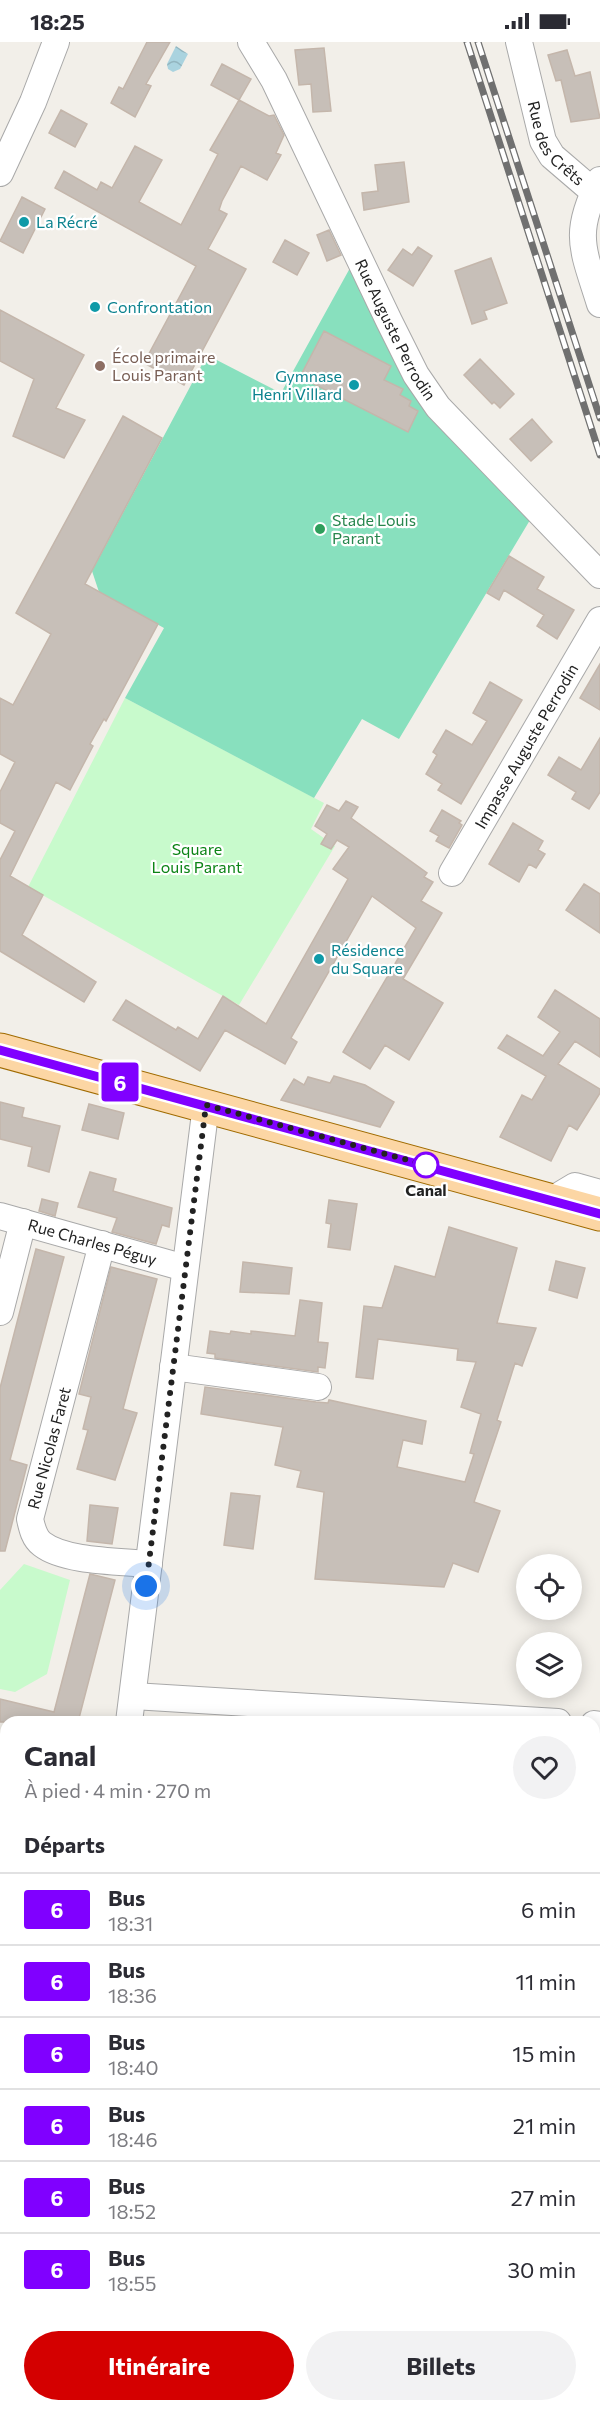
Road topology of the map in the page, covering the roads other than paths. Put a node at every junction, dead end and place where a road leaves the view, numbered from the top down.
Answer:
1 (56, 42) edge
2 (251, 42) edge
3 (519, 42) edge
4 (0, 173) edge
5 (597, 186) edge
6 (600, 304) edge
7 (600, 575) edge
8 (600, 620) edge
9 (452, 873) dead end
10 (0, 1050) edge
11 (206, 1105) junction
12 (597, 1210) edge
13 (11, 1219) edge
14 (102, 1244) junction
15 (185, 1268) junction
16 (0, 1312) edge
17 (173, 1367) junction
18 (318, 1387) dead end
19 (149, 1564) junction
20 (133, 1696) junction
21 (130, 1716) edge
22 (460, 1716) edge

1 - 4 street
2 - 7 street, Rue Auguste Perrodin
3 - 5 street, Rue des Crêts
5 - 6 street, Rue des Crêts
8 - 9 street, Impasse Auguste Perrodin
10 - 11 main road
11 - 12 main road
11 - 15 street
13 - 14 street, Rue Charles Péguy
13 - 16 street
14 - 15 street, Rue Charles Péguy
14 - 19 street, Rue Nicolas Faret
15 - 17 street
17 - 18 street
17 - 19 street
19 - 20 street
20 - 21 street
20 - 22 street

